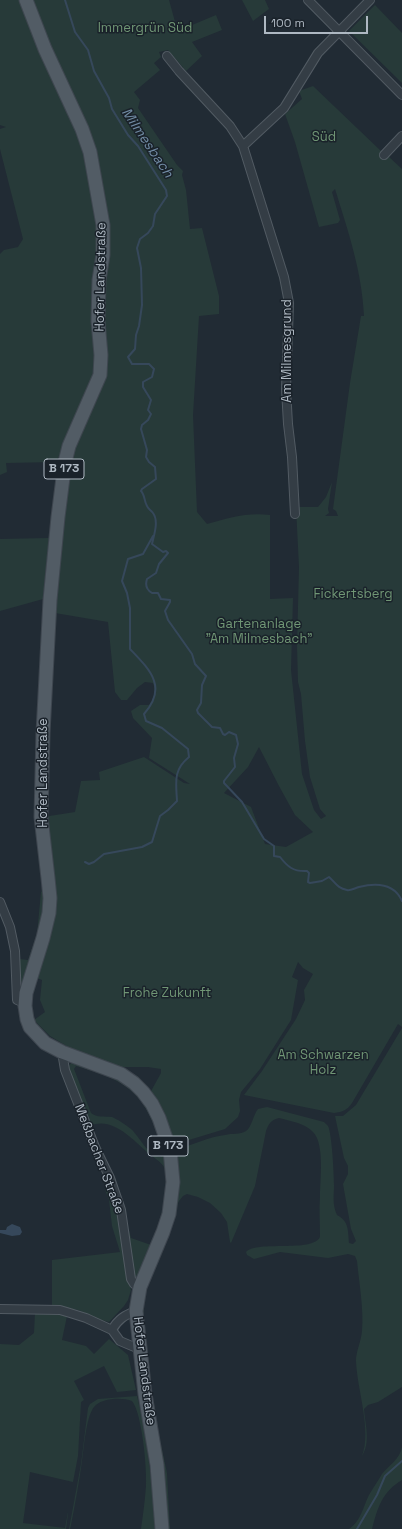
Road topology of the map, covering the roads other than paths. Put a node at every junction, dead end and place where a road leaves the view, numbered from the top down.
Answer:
1 (26, 0) edge
2 (308, 0) edge
3 (370, 0) edge
4 (339, 31) junction
5 (167, 56) dead end
6 (402, 95) edge
7 (402, 136) edge
8 (243, 146) junction
9 (384, 155) dead end
10 (294, 514) dead end
11 (0, 902) edge
12 (24, 1003) junction
13 (62, 1052) junction
14 (140, 1287) junction
15 (0, 1309) edge
16 (136, 1312) junction
17 (112, 1330) junction
18 (139, 1349) junction
19 (162, 1529) edge

1 - 12 main road, Hofer Landstraße / B 173
2 - 4 street
3 - 4 street
4 - 6 street
4 - 8 street
5 - 8 street, Am Milmesgrund
7 - 9 street
8 - 10 street, Am Milmesgrund
11 - 12 street
12 - 13 main road, Hofer Landstraße / B 173
13 - 14 street, Meßbacher Straße
13 - 14 main road, Hofer Landstraße / B 173
14 - 16 main road, Hofer Landstraße / B 173
15 - 17 street
16 - 17 street
16 - 18 main road, Hofer Landstraße / B 173
17 - 18 street
18 - 19 main road, Hofer Landstraße / B 173

